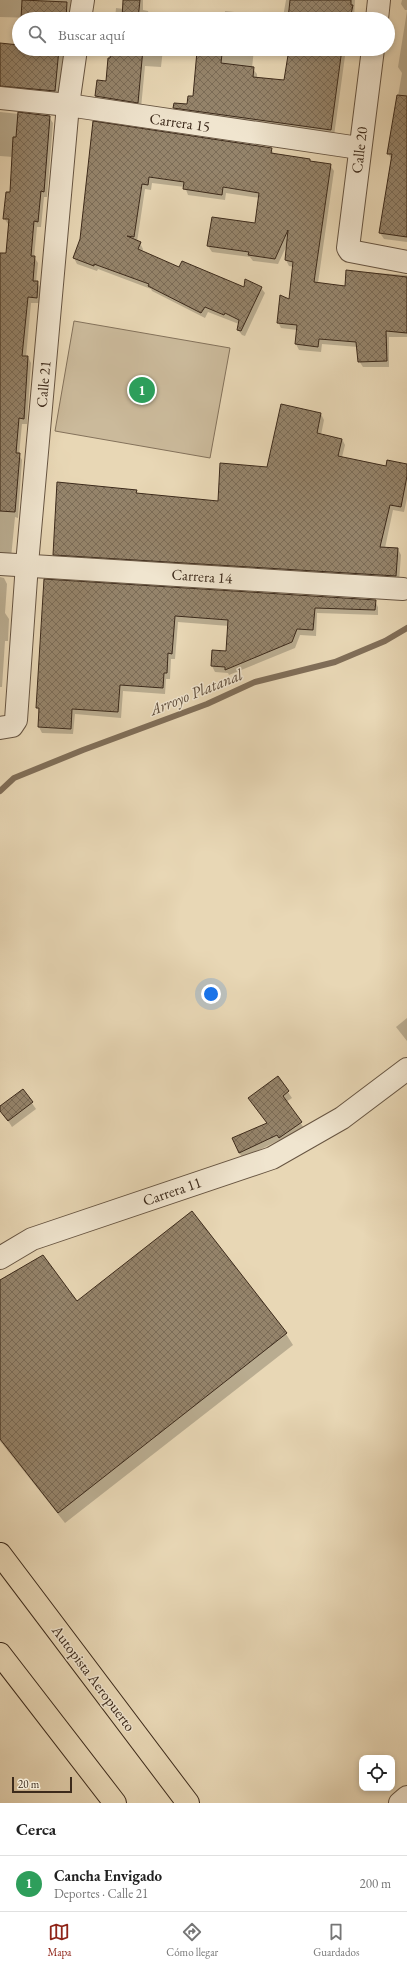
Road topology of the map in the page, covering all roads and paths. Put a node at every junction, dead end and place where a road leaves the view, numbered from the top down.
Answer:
1 (83, 0) edge
2 (379, 0) edge
3 (81, 12) edge
4 (378, 12) edge
5 (75, 56) edge
6 (372, 56) edge
7 (0, 98) edge
8 (68, 105) junction
9 (359, 148) junction
10 (407, 262) edge
11 (0, 564) edge
12 (27, 564) junction
13 (403, 589) dead end
14 (8, 724) edge
15 (407, 1069) edge
16 (0, 1258) edge
17 (0, 1554) edge
18 (0, 1654) edge
19 (407, 1797) edge
20 (115, 1803) edge
21 (188, 1803) edge
22 (400, 1803) edge

1 - 3 street
2 - 4 street
5 - 8 street, Calle 21
6 - 9 street, Calle 20
7 - 8 street, Carrera 15
8 - 9 street, Carrera 15
8 - 12 street, Calle 21
9 - 10 street, Calle 20
11 - 12 street, Carrera 14
12 - 13 street, Carrera 14
12 - 14 street, Calle 21
15 - 16 street, Carrera 11
17 - 21 highway, Autopista Aeropuerto
18 - 20 highway
19 - 22 street

